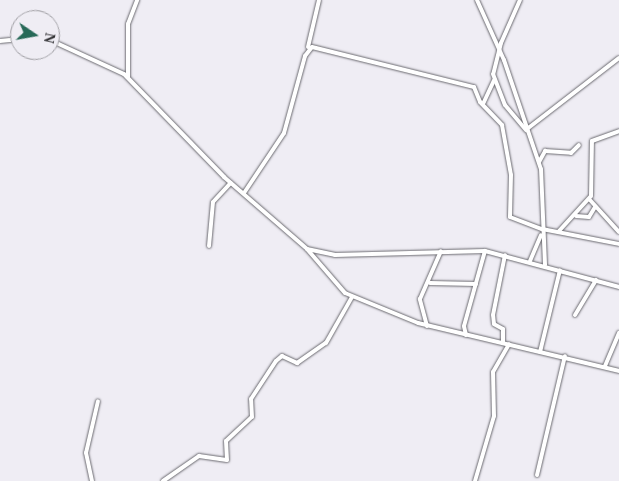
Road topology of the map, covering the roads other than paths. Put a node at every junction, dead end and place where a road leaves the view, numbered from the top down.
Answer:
1 (137, 0) edge
2 (319, 0) edge
3 (477, 0) edge
4 (520, 0) edge
5 (60, 45) edge
6 (308, 47) junction
7 (499, 49) junction
8 (619, 58) edge
9 (128, 77) junction
10 (494, 80) junction
11 (483, 104) junction
12 (527, 130) junction
13 (619, 132) edge
14 (579, 145) dead end
15 (539, 162) junction
16 (231, 183) junction
17 (244, 193) junction
18 (590, 200) junction
19 (595, 206) junction
20 (576, 216) junction
21 (559, 230) junction
22 (542, 231) junction
23 (619, 232) edge
24 (619, 244) edge
25 (209, 246) dead end
26 (307, 249) junction
27 (441, 251) junction
28 (485, 251) junction
29 (506, 255) junction
30 (530, 261) junction
31 (545, 265) junction
32 (560, 270) junction
33 (596, 280) junction
34 (430, 283) junction
35 (476, 284) junction
36 (619, 287) edge
37 (352, 297) junction
38 (575, 315) dead end
39 (427, 326) junction
40 (619, 333) edge
41 (466, 334) junction
42 (502, 342) junction
43 (509, 344) junction
44 (505, 350) junction
45 (540, 352) junction
46 (565, 356) junction
47 (605, 366) junction
48 (619, 371) edge
49 (98, 401) dead end
50 (537, 475) dead end
51 (92, 481) edge
52 (163, 481) edge
53 (475, 481) edge

1 - 9 street
2 - 6 street
3 - 7 street
4 - 7 street
5 - 9 street
6 - 11 street
6 - 17 street
7 - 10 street
7 - 12 street
8 - 12 street
9 - 16 street
10 - 11 street
10 - 12 street
11 - 22 street
12 - 15 street
13 - 18 street
14 - 15 street
15 - 22 street
16 - 17 street
16 - 25 street
17 - 26 street
18 - 19 street
18 - 20 street
19 - 20 street
19 - 23 street
20 - 21 street
21 - 22 street
21 - 24 street
22 - 30 street
22 - 31 street
26 - 27 street
26 - 37 street
27 - 28 street
27 - 34 street
28 - 29 street
28 - 35 street
29 - 30 street
29 - 42 street
30 - 31 street
31 - 32 street
32 - 33 street
32 - 45 street
33 - 36 street
33 - 38 street
34 - 35 street
34 - 39 street
35 - 41 street
37 - 39 street
37 - 52 street
39 - 41 street
40 - 47 street
41 - 42 street
42 - 43 street
42 - 44 street
43 - 44 street
43 - 45 street
44 - 53 street
45 - 46 street
46 - 47 street
46 - 50 street
47 - 48 street
49 - 51 street

